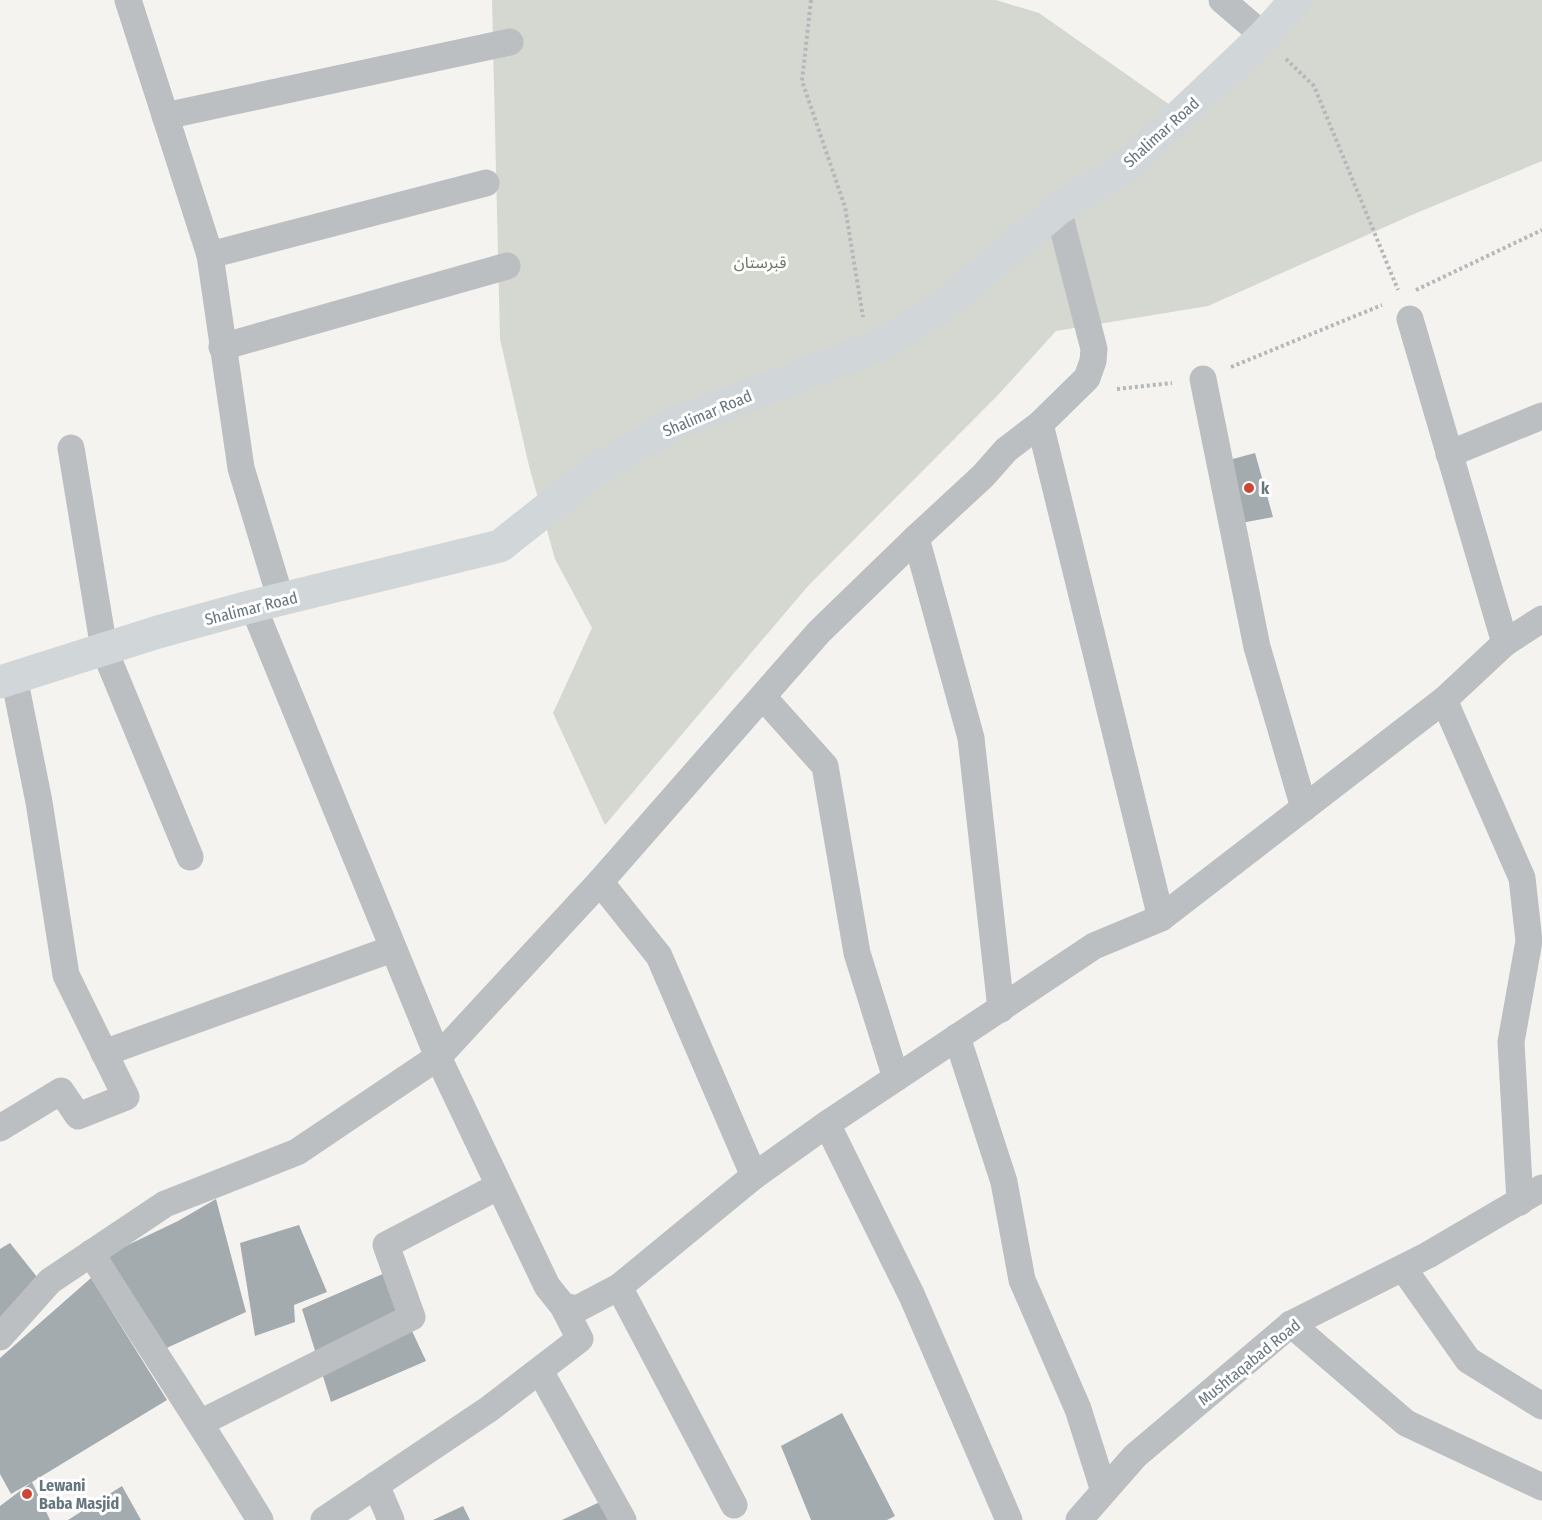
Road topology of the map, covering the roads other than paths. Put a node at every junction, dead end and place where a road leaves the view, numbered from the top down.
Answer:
1 (128, 0) edge
2 (1222, 0) edge
3 (1296, 0) edge
4 (1264, 36) junction
5 (510, 42) dead end
6 (165, 116) junction
7 (486, 183) dead end
8 (1058, 209) junction
9 (210, 255) junction
10 (507, 266) dead end
11 (1405, 308) road end
12 (222, 347) junction
13 (1203, 379) road end
14 (1542, 416) edge
15 (1040, 424) junction
16 (71, 447) dead end
17 (1449, 454) junction
18 (916, 538) junction
19 (267, 603) junction
20 (1542, 619) edge
21 (1506, 643) junction
22 (104, 649) junction
23 (7, 680) edge
24 (763, 697) junction
25 (1444, 700) junction
26 (1304, 808) junction
27 (190, 857) dead end
28 (600, 882) junction
29 (1161, 918) junction
30 (392, 949) junction
31 (1001, 1009) junction
32 (957, 1037) junction
33 (104, 1053) junction
34 (438, 1057) junction
35 (896, 1078) junction
36 (827, 1124) junction
37 (0, 1128) edge
38 (754, 1176) junction
39 (500, 1186) junction
40 (1531, 1195) edge
41 (91, 1253) junction
42 (1403, 1268) junction
43 (619, 1287) junction
44 (563, 1306) junction
45 (1291, 1324) junction
46 (0, 1337) edge
47 (540, 1371) junction
48 (1542, 1406) edge
49 (200, 1423) junction
50 (376, 1485) junction
51 (1542, 1487) edge
52 (1104, 1491) junction
53 (734, 1505) dead end
54 (260, 1520) edge
55 (324, 1520) edge
56 (391, 1520) edge
57 (623, 1520) edge
58 (1010, 1520) edge
59 (1079, 1520) edge

1 - 6 street
2 - 4 street
3 - 4 street, Shalimar Road
4 - 8 street, Shalimar Road
5 - 6 street
6 - 9 street
7 - 9 street
8 - 15 street
8 - 19 street, Shalimar Road
9 - 12 street
10 - 12 street
11 - 17 street
12 - 19 street
13 - 26 street
14 - 17 street
15 - 18 street
15 - 29 street
16 - 22 street
17 - 21 street
18 - 24 street
18 - 31 street
19 - 22 street, Shalimar Road
19 - 30 street
20 - 21 street
21 - 25 street
22 - 23 street, Shalimar Road
22 - 27 street
23 - 33 street
24 - 28 street
24 - 35 street
25 - 26 street
25 - 40 street
26 - 29 street
28 - 34 street
28 - 38 street
29 - 31 street
30 - 33 street
30 - 34 street
31 - 32 street
32 - 35 street
32 - 52 street
33 - 37 street
34 - 39 street
34 - 41 street
35 - 36 street
36 - 38 street
36 - 58 street
38 - 43 street
39 - 44 street
39 - 49 street
40 - 42 street, Mushtaqabad Road
41 - 46 street
41 - 49 street
42 - 45 street, Mushtaqabad Road
42 - 48 street
43 - 44 street
43 - 53 street
44 - 47 street
45 - 51 street
45 - 52 street, Mushtaqabad Road
47 - 50 street
47 - 57 street
49 - 54 street
50 - 55 street
50 - 56 street
52 - 59 street, Mushtaqabad Road

